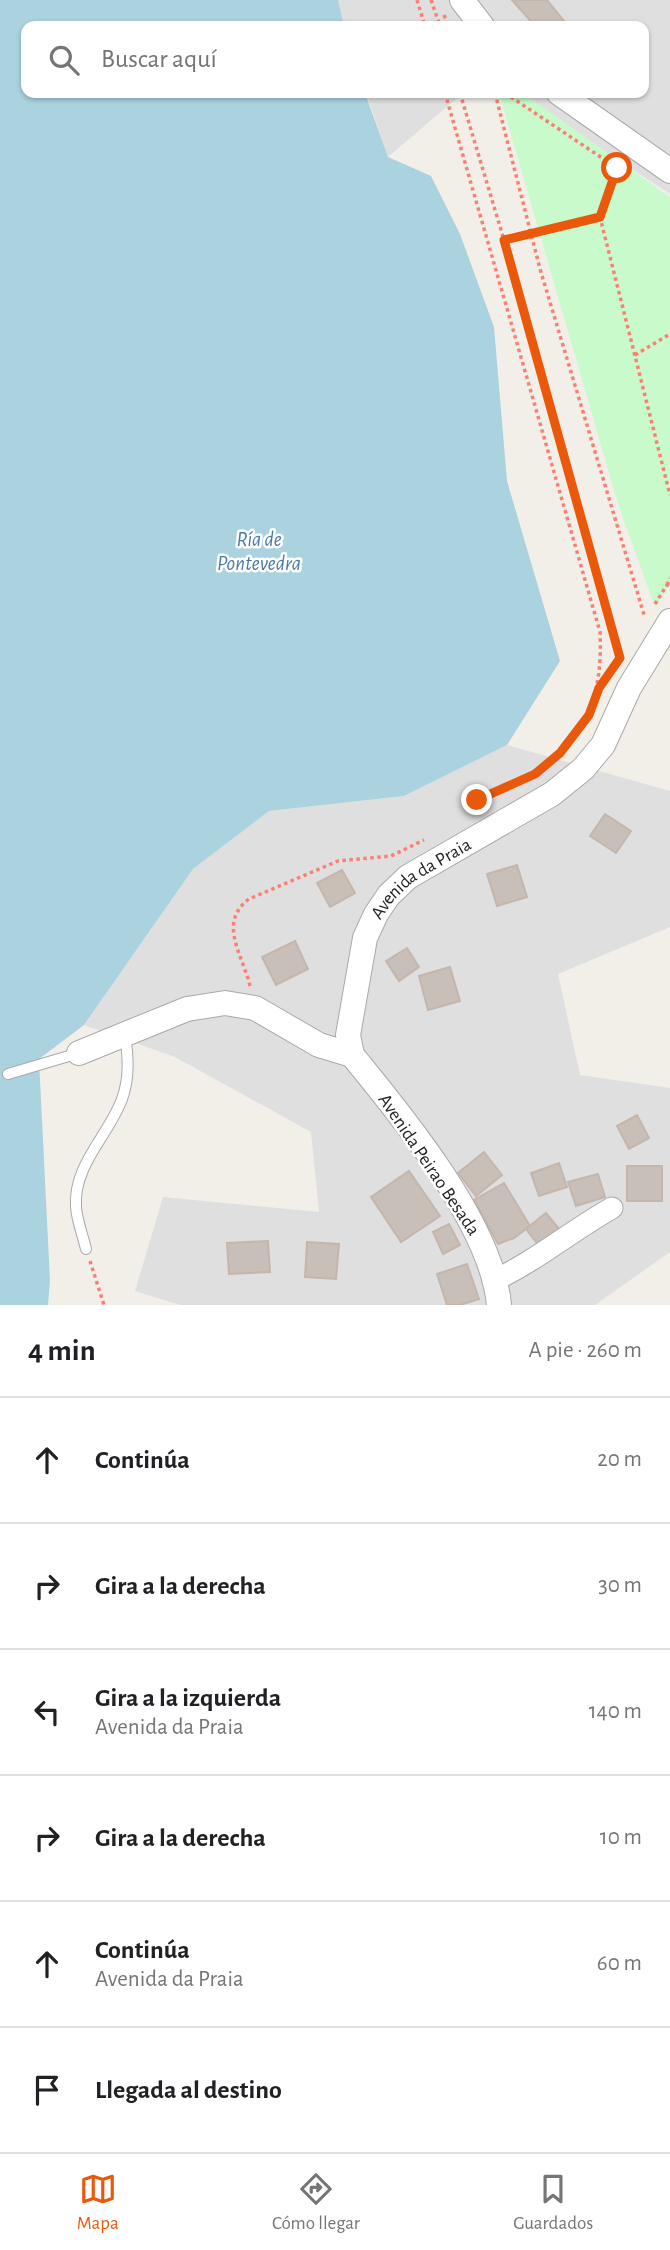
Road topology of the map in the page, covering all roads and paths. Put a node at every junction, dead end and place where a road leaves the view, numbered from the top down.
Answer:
1 (417, 0) edge
2 (431, 0) edge
3 (462, 0) edge
4 (423, 21) edge
5 (438, 21) edge
6 (478, 21) edge
7 (446, 98) edge
8 (461, 98) edge
9 (496, 98) edge
10 (512, 98) edge
11 (566, 98) edge
12 (670, 171) edge
13 (600, 217) junction
14 (531, 234) junction
15 (504, 240) junction
16 (670, 334) edge
17 (635, 355) junction
18 (670, 495) edge
19 (670, 578) edge
20 (667, 585) dead end
21 (645, 618) dead end
22 (670, 621) edge
23 (599, 688) junction
24 (515, 815) junction
25 (429, 838) dead end
26 (255, 1008) junction
27 (125, 1034) junction
28 (79, 1053) joint
29 (352, 1055) junction
30 (8, 1074) dead end
31 (612, 1208) dead end
32 (86, 1250) joint
33 (493, 1281) junction
34 (104, 1305) edge
35 (499, 1305) edge

1 - 4 path
2 - 5 path
3 - 6 street
7 - 23 path, Avenida da Praia
8 - 15 path
9 - 14 path
10 - 13 path
11 - 12 street
13 - 14 path
13 - 17 path
14 - 15 path
14 - 21 path
15 - 23 path
16 - 17 path
17 - 18 path
19 - 20 path
22 - 24 street, Avenida da Praia
23 - 24 path, Avenida da Praia
24 - 29 street, Avenida da Praia
25 - 26 path
26 - 27 street
26 - 29 street
27 - 28 street
27 - 32 lane
28 - 30 lane
29 - 33 street, Avenida Peirao Besada
31 - 33 street
32 - 34 path
33 - 35 street, Avenida Peirao Besada

